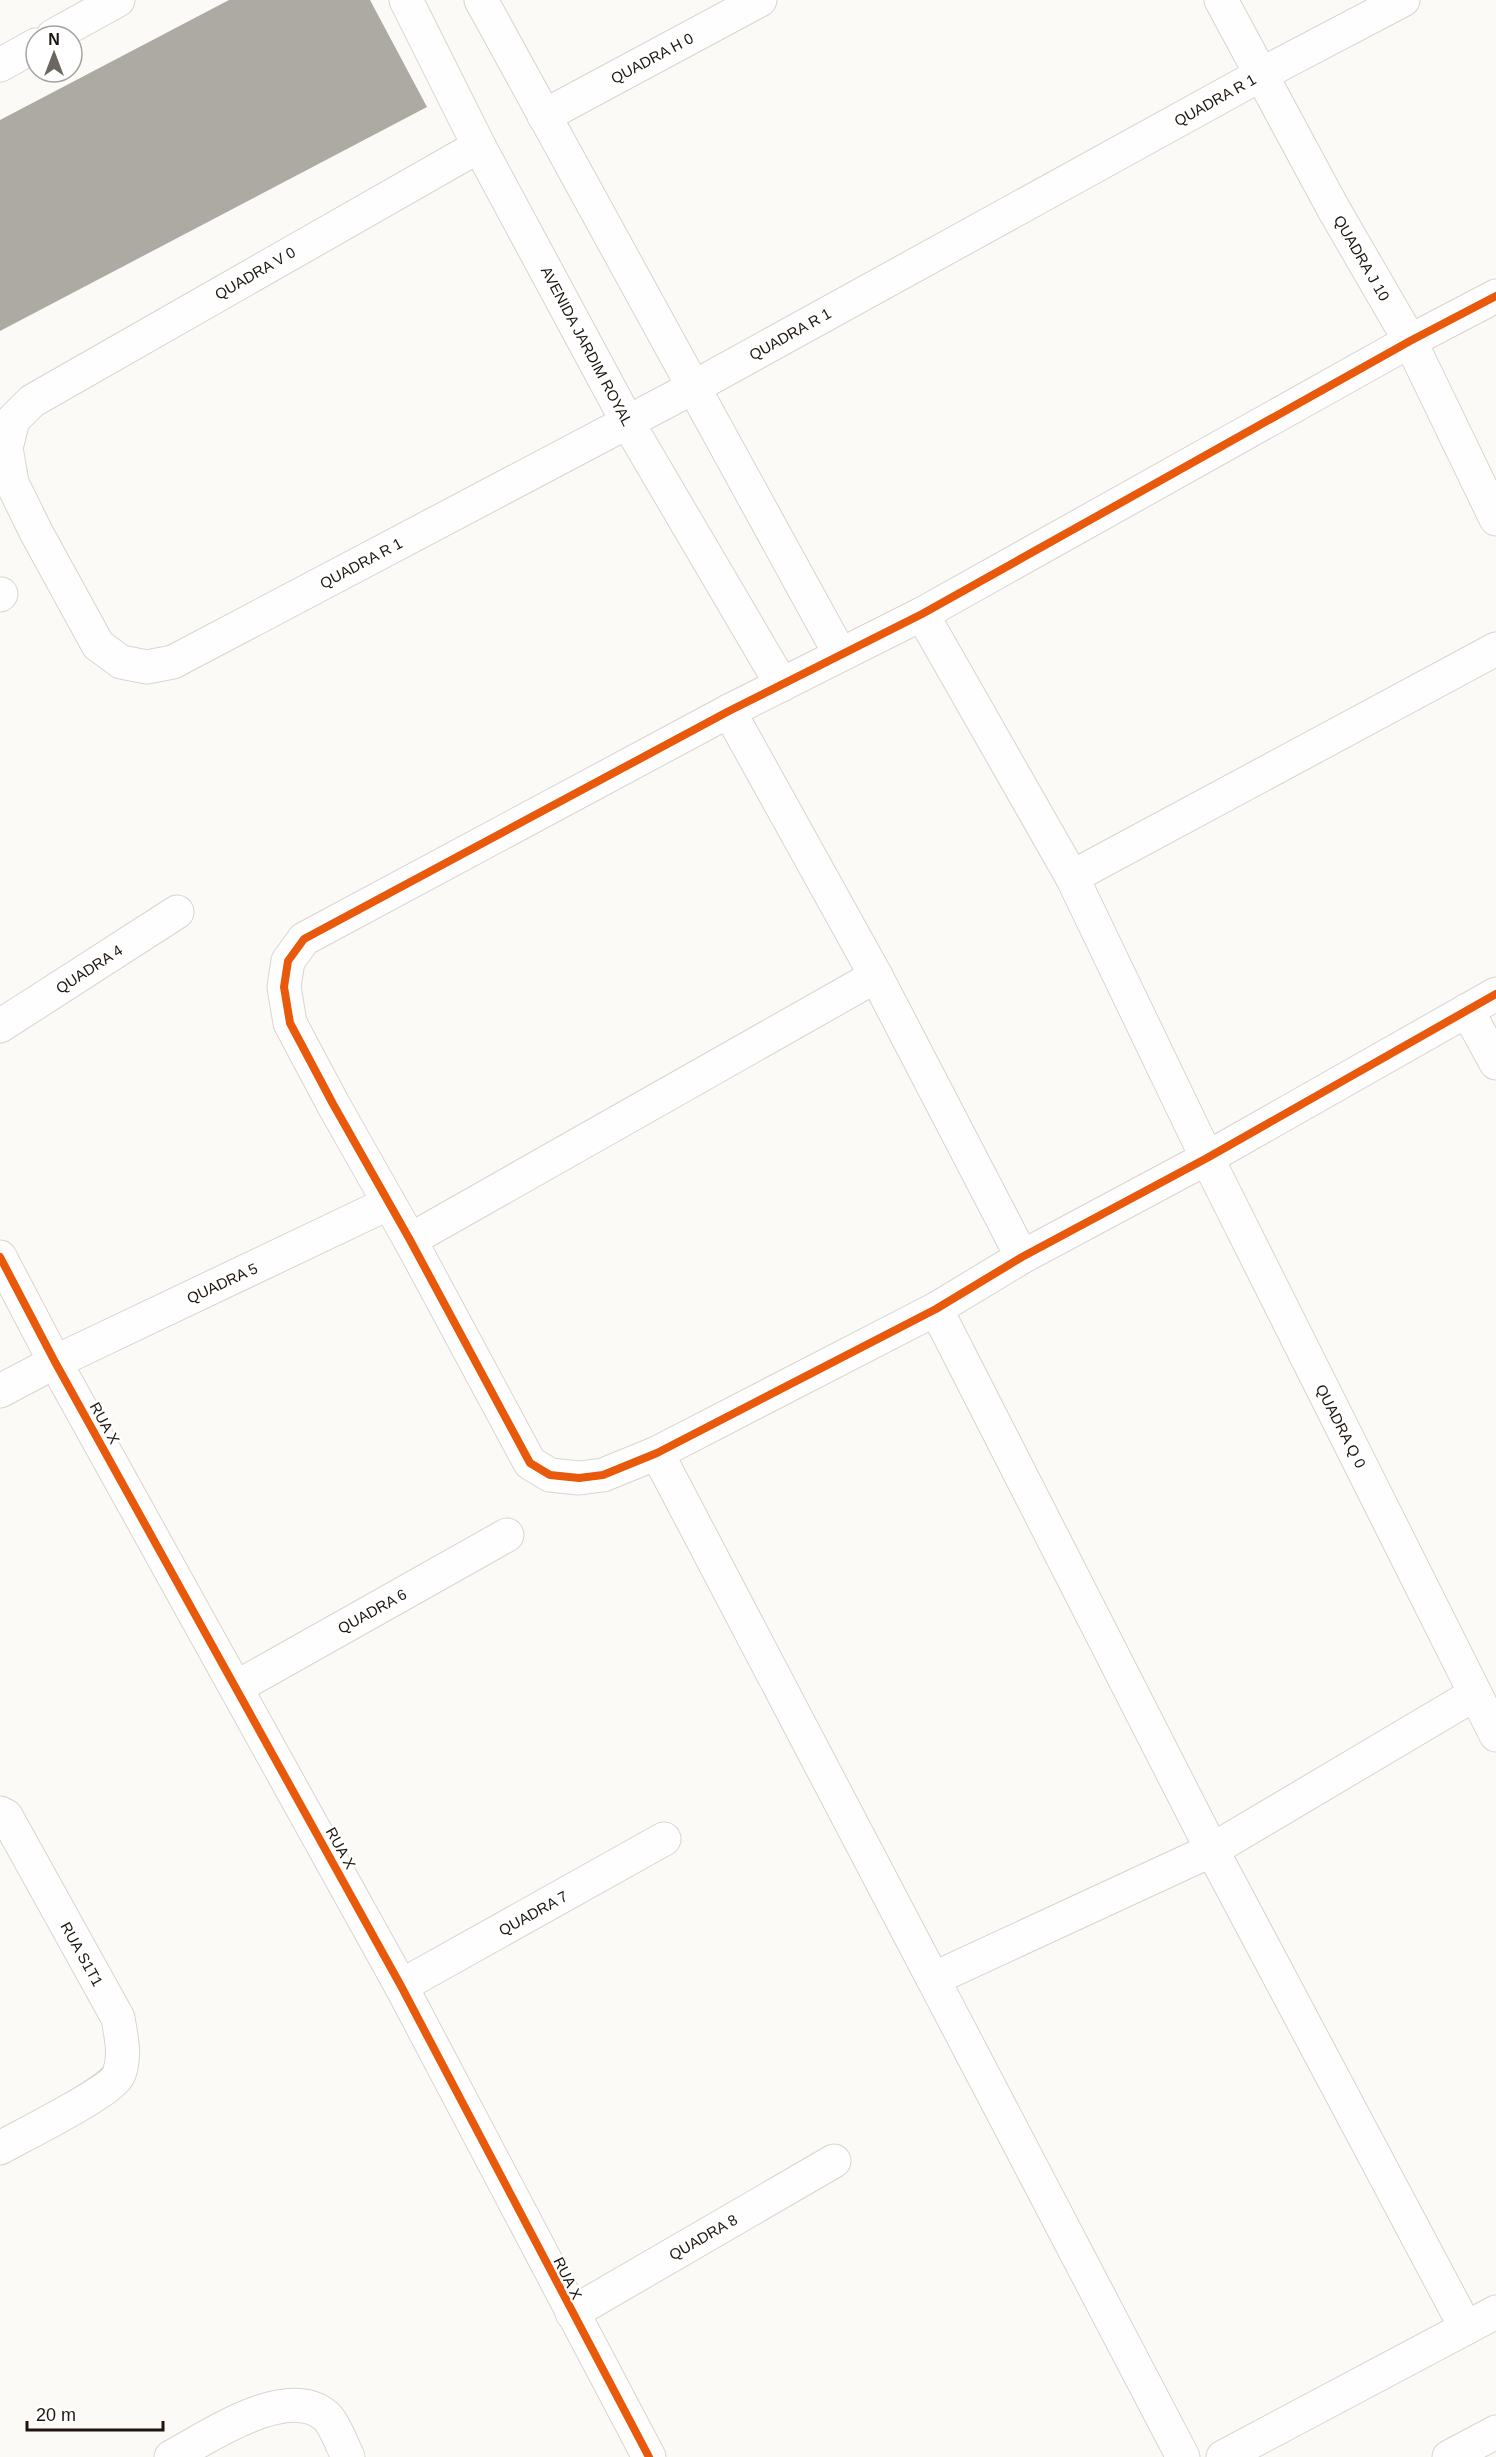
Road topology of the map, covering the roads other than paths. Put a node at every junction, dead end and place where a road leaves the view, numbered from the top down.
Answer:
1 (118, 0) edge
2 (406, 0) edge
3 (481, 0) edge
4 (760, 0) edge
5 (1221, 0) edge
6 (1403, 0) edge
7 (75, 24) edge
8 (24, 52) edge
9 (0, 65) edge
10 (1262, 74) junction
11 (544, 116) junction
12 (479, 146) junction
13 (1496, 296) edge
14 (1410, 341) junction
15 (694, 387) junction
16 (628, 423) junction
17 (1496, 519) edge
18 (922, 614) junction
19 (1496, 649) edge
20 (840, 654) junction
21 (173, 662) joint
22 (782, 685) junction
23 (729, 711) junction
24 (1072, 877) junction
25 (177, 912) dead end
26 (876, 976) junction
27 (1496, 994) edge
28 (1467, 1010) junction
29 (0, 1026) edge
30 (1496, 1063) edge
31 (1207, 1158) junction
32 (389, 1203) junction
33 (410, 1240) junction
34 (0, 1257) edge
35 (1022, 1257) junction
36 (936, 1308) junction
37 (55, 1362) junction
38 (0, 1390) edge
39 (657, 1453) junction
40 (507, 1535) dead end
41 (237, 1687) junction
42 (1475, 1694) junction
43 (1496, 1735) edge
44 (3, 1814) edge
45 (664, 1839) dead end
46 (1212, 1850) junction
47 (933, 1979) junction
48 (401, 1986) junction
49 (0, 2148) edge
50 (834, 2161) dead end
51 (1496, 2312) edge
52 (572, 2313) junction
53 (1466, 2328) junction
54 (1496, 2432) edge
55 (171, 2457) edge
56 (348, 2457) edge
57 (649, 2457) edge
58 (1183, 2457) edge
59 (1223, 2457) edge
60 (1449, 2457) edge

1 - 7 street
2 - 12 street, AVENIDA JARDIM ROYAL
3 - 11 street
4 - 11 street, QUADRA H 0
5 - 10 street, QUADRA J 10
6 - 10 street, QUADRA R 1
8 - 9 street
10 - 14 street, QUADRA J 10
10 - 15 street, QUADRA R 1
11 - 15 street
12 - 16 street, AVENIDA JARDIM ROYAL
12 - 21 street, QUADRA V 0
13 - 14 street
14 - 17 street, QUADRA J 10
14 - 18 street
15 - 16 street, QUADRA R 1
15 - 20 street
16 - 21 street, QUADRA R 1
16 - 22 street, AVENIDA JARDIM ROYAL
18 - 20 street
18 - 24 street, QUADRA Q 0
19 - 24 street
20 - 22 street
22 - 23 street
23 - 26 street
23 - 32 street
24 - 31 street, QUADRA Q 0
25 - 29 street, QUADRA 4
26 - 33 street
26 - 35 street
27 - 28 street
28 - 30 street
28 - 31 street
31 - 35 street
31 - 42 street, QUADRA Q 0
32 - 33 street
32 - 37 street, QUADRA 5
33 - 39 street
34 - 37 street, RUA X
35 - 36 street
36 - 39 street
36 - 46 street
37 - 38 street, QUADRA 5
37 - 41 street, RUA X
39 - 47 street
40 - 41 street, QUADRA 6
41 - 48 street, RUA X
42 - 43 street, QUADRA Q 0
42 - 46 street
44 - 49 street, RUA S1T1
45 - 48 street, QUADRA 7
46 - 47 street
46 - 53 street
47 - 58 street
48 - 52 street, RUA X
50 - 52 street, QUADRA 8
51 - 53 street
52 - 57 street, RUA X
53 - 59 street
54 - 60 street
55 - 56 street

